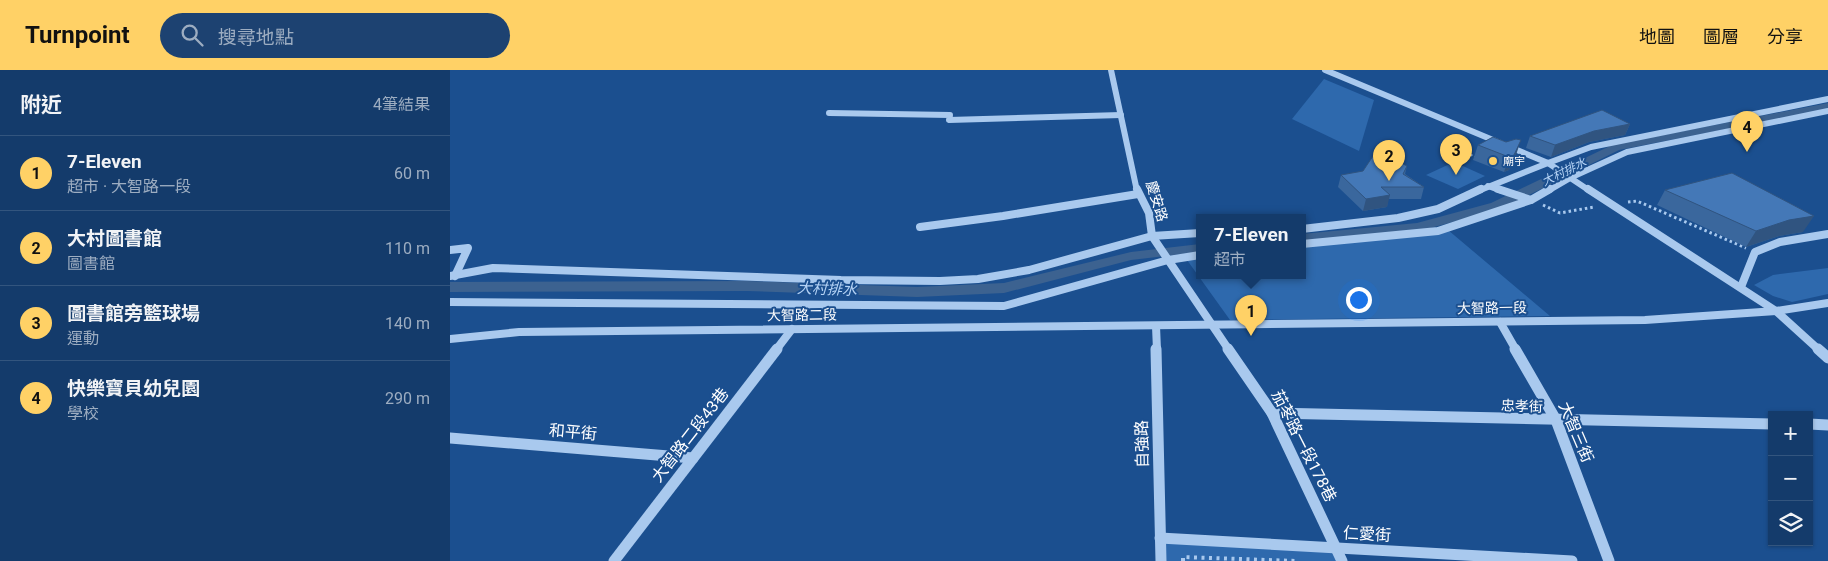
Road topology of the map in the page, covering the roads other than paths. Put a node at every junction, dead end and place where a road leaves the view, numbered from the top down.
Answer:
1 (1111, 70) edge
2 (1325, 70) edge
3 (1828, 99) edge
4 (1828, 111) edge
5 (829, 113) dead end
6 (1121, 115) junction
7 (1548, 163) junction
8 (1572, 177) junction
9 (1488, 186) junction
10 (1138, 194) junction
11 (1531, 200) junction
12 (920, 227) dead end
13 (1306, 228) edge
14 (1196, 234) edge
15 (1828, 234) edge
16 (1152, 236) junction
17 (1306, 244) edge
18 (450, 250) edge
19 (1196, 255) edge
20 (1166, 257) junction
21 (452, 276) edge
22 (1741, 287) junction
23 (450, 302) edge
24 (1828, 304) edge
25 (1776, 311) junction
26 (1500, 322) junction
27 (1212, 325) junction
28 (1156, 326) junction
29 (792, 329) junction
30 (450, 339) edge
31 (1828, 358) edge
32 (1272, 412) junction
33 (1556, 420) junction
34 (1768, 424) edge
35 (1813, 424) edge
36 (1828, 425) edge
37 (450, 438) edge
38 (694, 458) junction
39 (1160, 538) junction
40 (1336, 549) junction
41 (614, 561) edge
42 (1161, 561) edge
43 (1342, 561) edge
44 (1572, 561) edge
45 (1609, 561) edge

1 - 6 street, 慶安路
2 - 7 street
3 - 7 street
4 - 8 street
5 - 6 street
6 - 10 street, 慶安路
7 - 8 street
7 - 9 street
8 - 11 street
8 - 22 street
9 - 11 street
9 - 13 street
10 - 12 street
10 - 16 street, 慶安路
11 - 17 street
14 - 16 street
15 - 22 street
16 - 20 street, 慶安路
16 - 21 lane
18 - 21 street
19 - 20 street
20 - 23 street
20 - 27 street, 慶安路
22 - 25 street
24 - 25 street, 大智路一段
25 - 26 street, 大智路一段
25 - 31 street
26 - 27 street, 大智路一段
26 - 33 street, 大智三街
27 - 28 street, 大智路一段
27 - 32 street, 茄苳路一段178巷
28 - 29 street, 大智路二段
28 - 39 street, 自強路
29 - 30 street, 大智路二段
29 - 38 lane, 大智路二段43巷
32 - 33 street, 忠孝街
32 - 40 street, 茄苳路一段178巷
33 - 34 street, 忠孝街
33 - 45 street, 大智三街
35 - 36 street
37 - 38 street, 和平街
38 - 41 lane, 大智路二段43巷
39 - 40 street, 仁愛街
39 - 42 street, 自強路
40 - 43 street, 茄苳路一段178巷
40 - 44 street, 仁愛街

